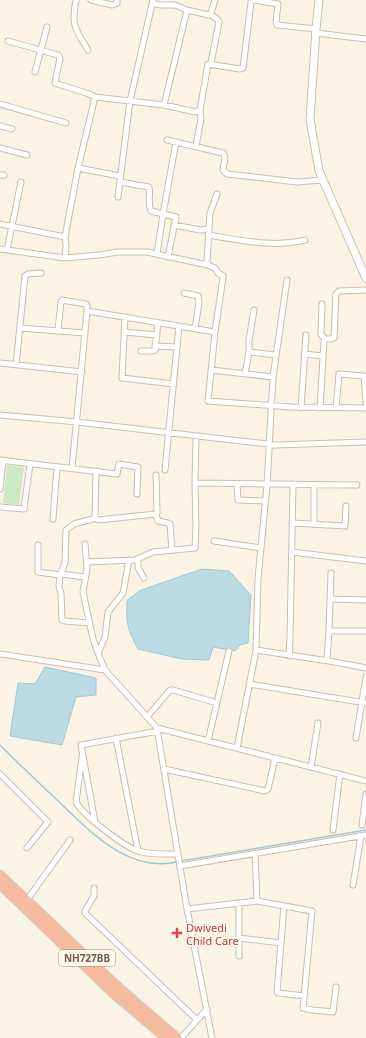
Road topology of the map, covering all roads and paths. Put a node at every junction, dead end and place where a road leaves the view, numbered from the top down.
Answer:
1 (76, 0) edge
2 (91, 0) edge
3 (117, 0) edge
4 (215, 0) edge
5 (253, 0) edge
6 (319, 0) edge
7 (152, 1) edge
8 (173, 2) edge
9 (187, 10) junction
10 (210, 14) junction
11 (47, 27) dead end
12 (316, 31) junction
13 (366, 39) edge
14 (8, 41) dead end
15 (41, 50) junction
16 (88, 50) dead end
17 (211, 63) junction
18 (35, 72) dead end
19 (95, 97) junction
20 (130, 101) junction
21 (0, 104) edge
22 (164, 105) junction
23 (200, 110) junction
24 (66, 123) dead end
25 (0, 126) edge
26 (12, 129) dead end
27 (166, 140) dead end
28 (176, 142) junction
29 (196, 146) junction
30 (0, 148) edge
31 (27, 155) dead end
32 (78, 168) junction
33 (120, 179) junction
34 (323, 180) junction
35 (21, 182) dead end
36 (217, 194) dead end
37 (118, 197) dead end
38 (162, 214) junction
39 (0, 224) edge
40 (174, 225) junction
41 (12, 227) junction
42 (208, 232) junction
43 (65, 237) junction
44 (305, 240) dead end
45 (0, 249) edge
46 (7, 250) junction
47 (157, 254) junction
48 (168, 257) junction
49 (65, 258) junction
50 (208, 265) junction
51 (41, 272) dead end
52 (366, 278) edge
53 (288, 280) dead end
54 (366, 290) edge
55 (184, 293) dead end
56 (322, 304) dead end
57 (254, 310) dead end
58 (87, 311) junction
59 (125, 317) junction
60 (158, 323) junction
61 (179, 326) junction
62 (20, 328) junction
63 (195, 328) junction
64 (58, 330) junction
65 (124, 332) junction
66 (215, 332) junction
67 (85, 333) junction
68 (157, 335) junction
69 (306, 335) dead end
70 (325, 339) junction
71 (155, 346) junction
72 (177, 347) junction
73 (141, 351) dead end
74 (249, 352) junction
75 (304, 354) junction
76 (276, 355) junction
77 (323, 356) junction
78 (0, 363) edge
79 (16, 365) junction
80 (211, 370) junction
81 (82, 372) junction
82 (245, 374) junction
83 (273, 377) junction
84 (174, 384) junction
85 (366, 403) edge
86 (271, 406) junction
87 (301, 408) junction
88 (320, 408) junction
89 (336, 408) junction
90 (366, 408) edge
91 (0, 415) edge
92 (77, 422) junction
93 (169, 433) junction
94 (196, 436) junction
95 (366, 442) edge
96 (269, 444) junction
97 (2, 461) edge
98 (30, 464) junction
99 (57, 467) junction
100 (72, 468) junction
101 (165, 470) dead end
102 (96, 471) junction
103 (156, 475) dead end
104 (195, 483) junction
105 (237, 484) junction
106 (267, 485) junction
107 (293, 485) junction
108 (314, 485) junction
109 (357, 485) dead end
110 (0, 489) edge
111 (136, 494) dead end
112 (265, 501) junction
113 (346, 506) dead end
114 (0, 507) edge
115 (156, 514) junction
116 (96, 518) junction
117 (53, 520) dead end
118 (292, 523) junction
119 (314, 524) junction
120 (214, 541) dead end
121 (85, 544) dead end
122 (38, 545) dead end
123 (261, 548) junction
124 (172, 550) junction
125 (292, 552) junction
126 (138, 559) junction
127 (129, 560) junction
128 (366, 561) edge
129 (87, 562) junction
130 (331, 573) dead end
131 (60, 574) junction
132 (85, 577) junction
133 (144, 578) dead end
134 (330, 599) junction
135 (366, 600) edge
136 (89, 623) junction
137 (329, 631) junction
138 (366, 631) edge
139 (256, 650) junction
140 (229, 651) dead end
141 (98, 653) junction
142 (0, 654) edge
143 (289, 656) junction
144 (327, 660) junction
145 (366, 668) edge
146 (105, 670) junction
147 (366, 677) edge
148 (249, 684) junction
149 (217, 703) junction
150 (364, 703) edge
151 (147, 717) junction
152 (318, 723) dead end
153 (157, 730) junction
154 (116, 738) junction
155 (356, 738) dead end
156 (208, 741) junction
157 (237, 748) junction
158 (82, 757) junction
159 (275, 758) junction
160 (311, 767) junction
161 (164, 769) junction
162 (0, 774) edge
163 (340, 774) junction
164 (366, 781) edge
165 (366, 794) edge
166 (96, 823) junction
167 (362, 825) dead end
168 (333, 830) dead end
169 (364, 835) edge
170 (70, 840) dead end
171 (27, 848) dead end
172 (138, 851) junction
173 (255, 853) junction
174 (179, 856) junction
175 (180, 865) junction
176 (0, 875) edge
177 (0, 884) edge
178 (353, 885) dead end
179 (94, 888) dead end
180 (27, 900) junction
181 (257, 902) junction
182 (239, 903) junction
183 (284, 906) junction
184 (187, 909) junction
185 (239, 938) junction
186 (281, 943) junction
187 (239, 956) dead end
188 (336, 987) dead end
189 (304, 996) junction
190 (207, 1009) junction
191 (197, 1020) junction
192 (166, 1038) edge
193 (177, 1038) edge
194 (181, 1038) edge
195 (212, 1038) edge

1 - 16 street
2 - 3 street
4 - 10 street
5 - 12 street
5 - 17 street
6 - 12 street
7 - 8 street
7 - 20 street
8 - 9 street
9 - 10 street
9 - 22 street
10 - 17 street
11 - 15 street
12 - 13 street
12 - 34 street
14 - 15 street
15 - 18 street
15 - 19 street
17 - 23 street
19 - 20 street
19 - 32 street
20 - 22 street
20 - 33 street
21 - 24 street
22 - 23 street
23 - 29 street
25 - 26 street
27 - 28 street
28 - 29 street
28 - 38 street
29 - 34 street
30 - 31 street
32 - 33 street
32 - 43 street
33 - 37 street
33 - 38 street
34 - 52 street
35 - 41 street
36 - 42 street
38 - 40 street
38 - 47 street
39 - 41 street
40 - 42 street
40 - 48 street
41 - 43 street
41 - 46 street
42 - 44 street
42 - 50 street
43 - 49 street
45 - 46 street
46 - 49 street
47 - 48 street
47 - 49 street
48 - 50 street
50 - 66 street
51 - 62 street
53 - 76 street
54 - 70 street
55 - 63 street
56 - 70 street
57 - 74 street
58 - 59 street
58 - 64 street
58 - 67 street
59 - 60 street
59 - 65 street
60 - 61 street
60 - 68 street
61 - 63 street
61 - 72 street
62 - 64 street
62 - 79 street
63 - 66 street
64 - 67 street
65 - 68 street
65 - 84 street
66 - 80 street
67 - 81 street
68 - 71 street
69 - 75 street
70 - 77 street
71 - 72 street
71 - 73 street
72 - 84 street
74 - 76 street
74 - 82 street
75 - 77 street
75 - 87 street
76 - 83 street
77 - 88 street
78 - 79 street
79 - 81 street
80 - 82 street
80 - 86 street
81 - 92 street
82 - 83 street
83 - 86 street
84 - 93 street
85 - 89 street
86 - 87 street
86 - 96 street
87 - 88 street
88 - 89 street
89 - 90 street
91 - 92 street
92 - 93 street
92 - 100 street
93 - 94 street
93 - 101 street
94 - 96 street
94 - 104 street
95 - 96 street
96 - 106 street
97 - 98 street
97 - 110 street
98 - 99 street
98 - 114 street
99 - 100 street
99 - 117 street
100 - 102 street
102 - 111 street
102 - 116 street
103 - 115 street
104 - 105 street
104 - 124 street
105 - 106 street
105 - 112 street
106 - 107 street
106 - 112 street
107 - 108 street
107 - 118 street
108 - 109 street
108 - 119 street
112 - 123 street
113 - 119 street
115 - 116 street
115 - 124 street
116 - 131 street
118 - 119 street
118 - 125 street
120 - 123 street
121 - 129 street
122 - 131 street
123 - 139 street
124 - 126 street
125 - 128 street
125 - 143 street
126 - 127 street
126 - 133 street
127 - 129 street
127 - 141 street
129 - 132 street
130 - 134 street
131 - 132 street
131 - 136 street
132 - 136 street
134 - 135 street
134 - 137 street
136 - 141 street
137 - 138 street
137 - 144 street
139 - 143 street
139 - 148 street
140 - 149 street
141 - 146 street
142 - 146 street
143 - 144 street
144 - 145 street
146 - 151 street
147 - 150 street
148 - 150 street
148 - 157 street
149 - 151 street
149 - 156 street
150 - 155 street
151 - 153 street
152 - 160 street
153 - 154 street
153 - 156 street
153 - 161 street
154 - 158 street
154 - 172 street
156 - 157 street
157 - 159 street
158 - 166 street
158 - 166 street
159 - 160 street
159 - 161 street
160 - 163 street
161 - 174 street
162 - 171 street
163 - 164 street
163 - 168 street
165 - 167 street
166 - 172 street
169 - 173 street
169 - 178 street
170 - 180 street
172 - 174 street
173 - 175 street
173 - 181 street
174 - 175 street
175 - 184 street
176 - 180 highway, NH727BB
177 - 192 highway, NH727BB
179 - 191 street
180 - 193 highway, NH727BB
181 - 182 street
181 - 183 street
182 - 184 street
182 - 185 street
183 - 186 street
183 - 189 street
184 - 190 street
185 - 186 street
185 - 187 street
186 - 189 street
188 - 189 street
190 - 191 street
190 - 195 street
191 - 194 street

